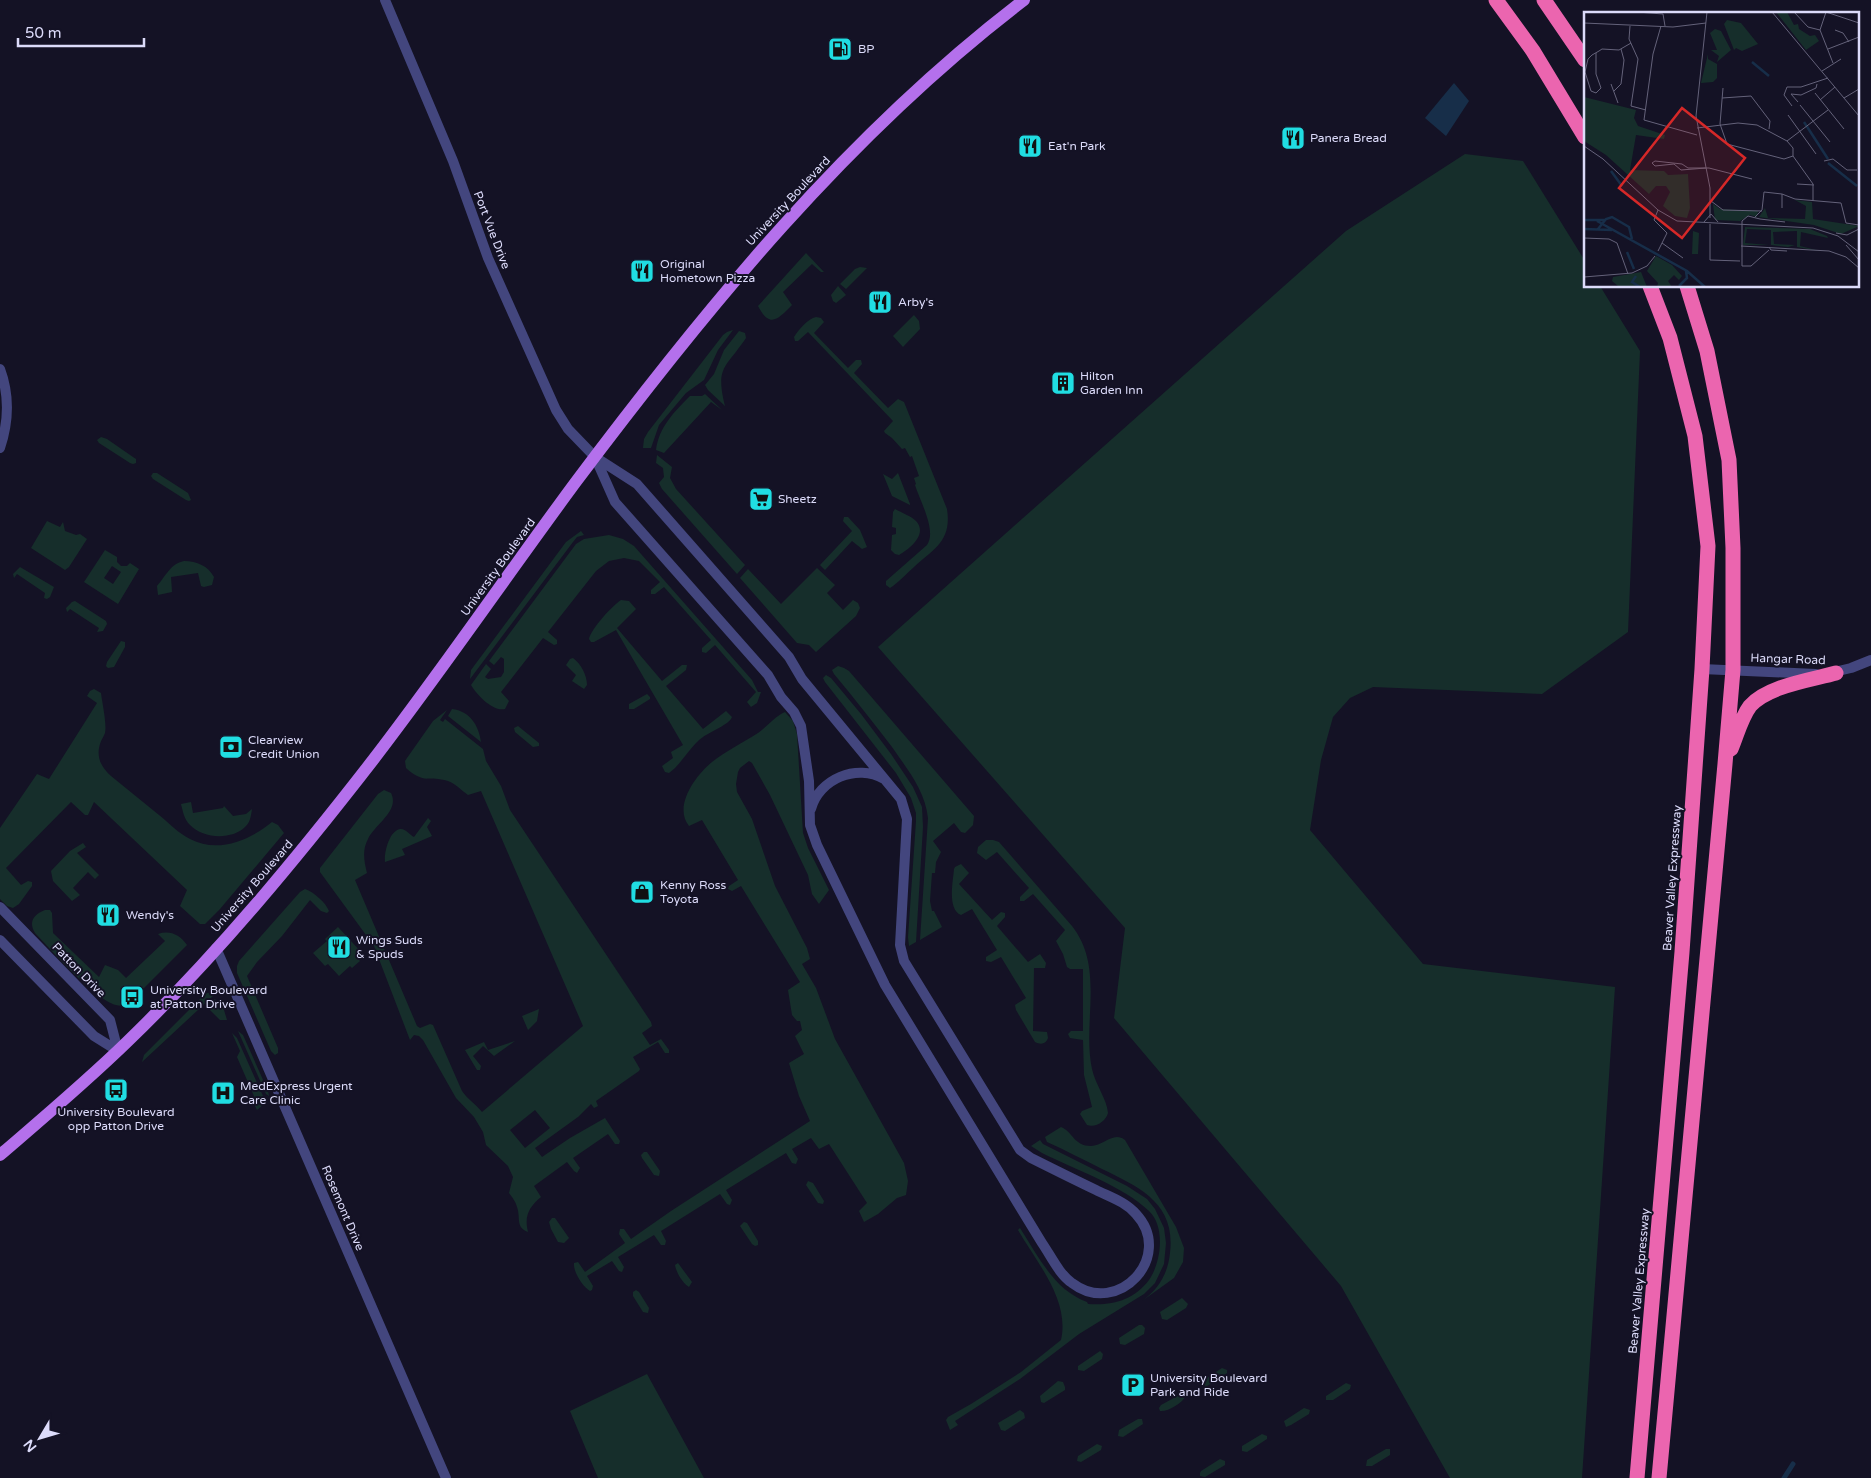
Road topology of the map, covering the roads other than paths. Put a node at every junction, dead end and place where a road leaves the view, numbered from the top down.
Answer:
1 (385, 0) edge
2 (1496, 0) edge
3 (1544, 0) edge
4 (1019, 2) edge
5 (1584, 59) edge
6 (1584, 135) edge
7 (1651, 288) edge
8 (1688, 288) edge
9 (0, 369) edge
10 (0, 448) edge
11 (595, 457) junction
12 (1871, 660) edge
13 (1702, 669) junction
14 (1733, 670) junction
15 (1836, 673) junction
16 (1725, 764) junction
17 (889, 783) junction
18 (810, 816) junction
19 (0, 907) edge
20 (0, 940) edge
21 (216, 948) junction
22 (118, 1051) junction
23 (0, 1155) edge
24 (446, 1478) edge
25 (1637, 1478) edge
26 (1659, 1478) edge

1 - 11 street, Port Vue Drive
2 - 6 highway
3 - 5 highway
4 - 11 main road, University Boulevard
7 - 13 highway, Beaver Valley Expressway
8 - 14 highway
9 - 10 street
11 - 17 street
11 - 18 street
11 - 21 main road, University Boulevard
12 - 15 street, Hangar Road
13 - 14 street, Hangar Road
13 - 25 highway, Beaver Valley Expressway
14 - 15 street, Hangar Road
14 - 16 highway
15 - 16 highway
16 - 26 highway
17 - 18 street
17 - 18 street
19 - 22 street, Patton Drive
20 - 22 street
21 - 22 main road, University Boulevard
21 - 24 street, Rosemont Drive
22 - 23 main road, University Boulevard

